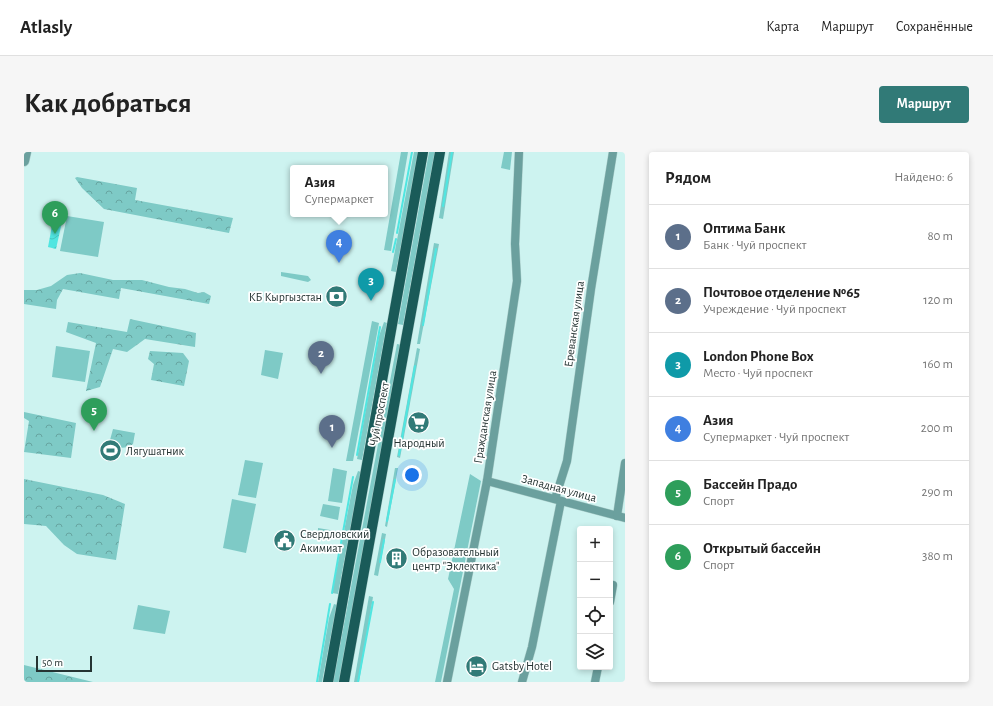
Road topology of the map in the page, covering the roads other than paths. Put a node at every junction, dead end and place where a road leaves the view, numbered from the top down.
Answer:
1 (26, 152) edge
2 (422, 152) edge
3 (440, 152) edge
4 (519, 152) edge
5 (613, 152) edge
6 (24, 160) edge
7 (390, 333) junction
8 (408, 336) junction
9 (625, 463) edge
10 (487, 481) junction
11 (558, 500) junction
12 (621, 517) edge
13 (597, 670) edge
14 (328, 682) edge
15 (344, 682) edge
16 (447, 682) edge
17 (522, 682) edge
18 (595, 682) edge

1 - 6 street
2 - 7 main road, Чуй проспект
3 - 8 main road, Чуй проспект
4 - 10 street, Гражданская улица
5 - 11 street, Ереванская улица
7 - 8 main road
7 - 14 main road, Чуй проспект
8 - 15 main road, Чуй проспект
9 - 12 street
10 - 11 street, Западная улица
10 - 16 street, Гражданская улица
11 - 12 street, Западная улица
11 - 17 street, Ереванская улица
13 - 18 street

